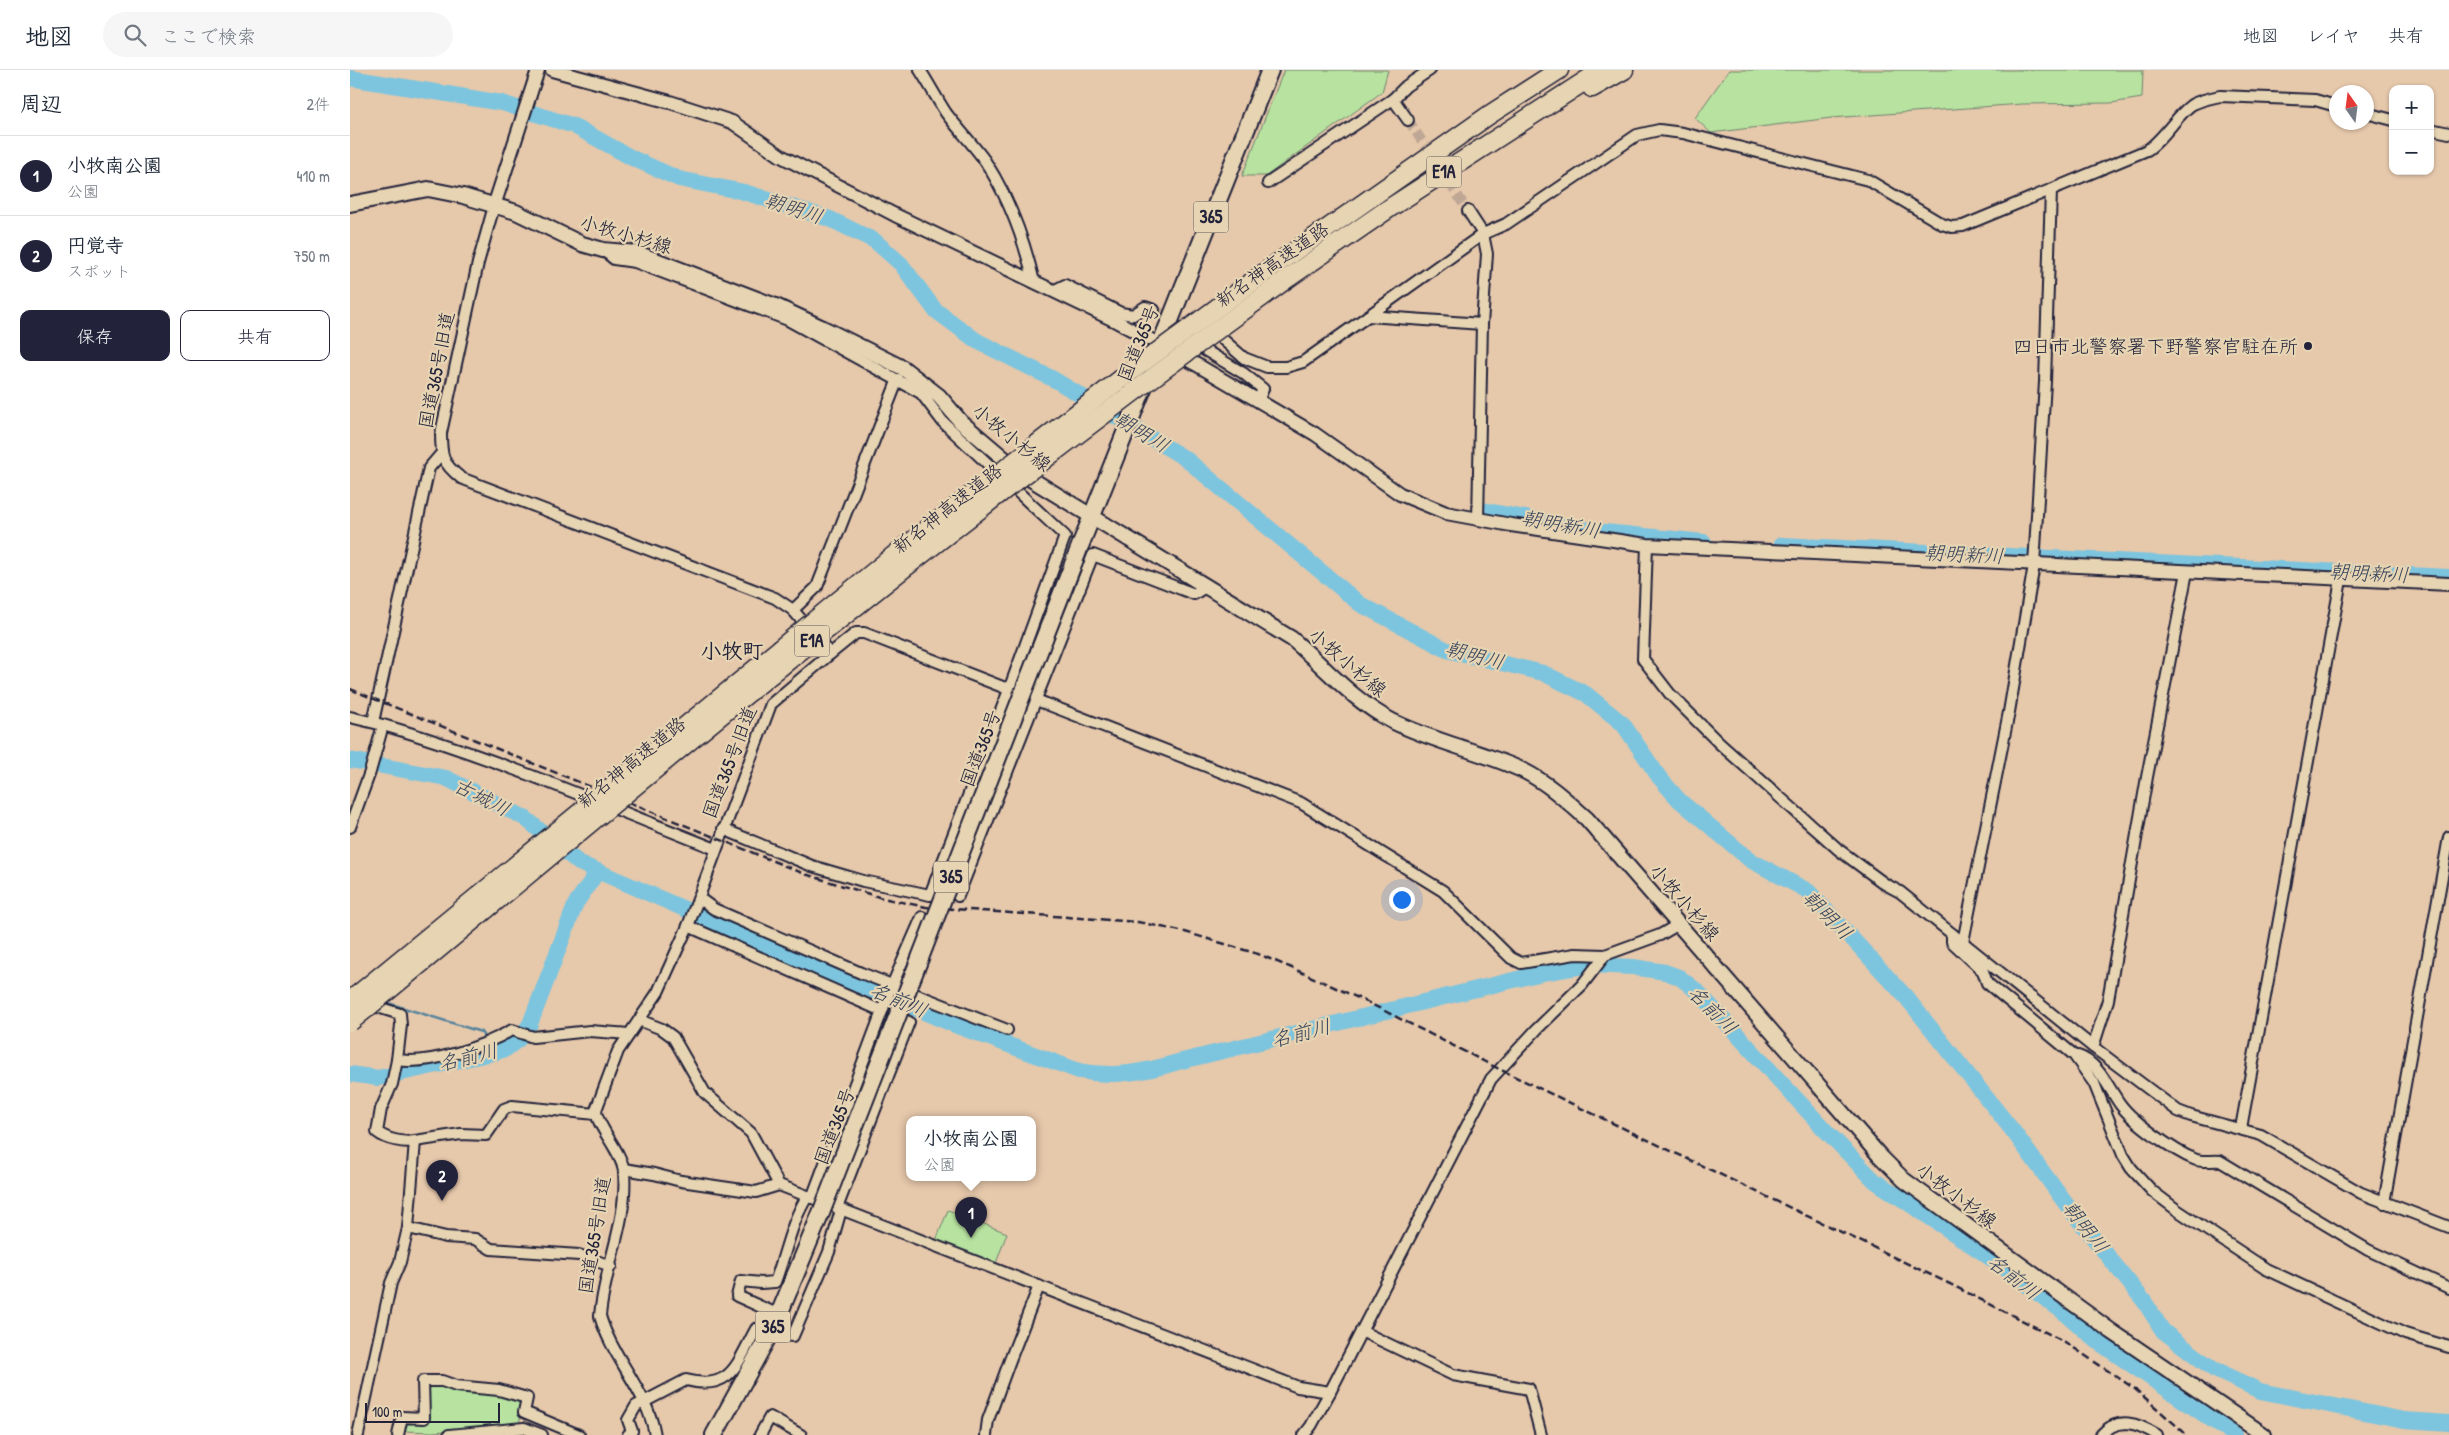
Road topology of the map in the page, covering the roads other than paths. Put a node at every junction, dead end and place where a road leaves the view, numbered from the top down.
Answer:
1 (552, 70) edge
2 (920, 70) edge
3 (1270, 70) edge
4 (1430, 70) edge
5 (1552, 70) edge
6 (1559, 70) edge
7 (1602, 70) edge
8 (1624, 70) edge
9 (538, 72) edge
10 (1393, 100) junction
11 (2329, 104) edge
12 (1489, 115) junction
13 (2374, 115) edge
14 (2389, 119) edge
15 (1408, 120) tunnel mouth
16 (2434, 130) edge
17 (2449, 133) edge
18 (1268, 183) dead end
19 (2051, 190) junction
20 (495, 203) junction
21 (350, 204) edge
22 (1388, 209) junction
23 (1468, 211) tunnel mouth
24 (1483, 234) junction
25 (603, 250) junction
26 (1283, 270) junction
27 (1034, 282) junction
28 (1053, 291) junction
29 (1154, 310) tunnel mouth
30 (1368, 316) junction
31 (1482, 324) junction
32 (1159, 345) junction
33 (898, 379) junction
34 (1258, 401) junction
35 (441, 454) junction
36 (1091, 517) junction
37 (1478, 520) junction
38 (1647, 545) junction
39 (2034, 560) junction
40 (2187, 572) junction
41 (2341, 580) junction
42 (2449, 584) edge
43 (1207, 586) junction
44 (793, 610) junction
45 (830, 654) junction
46 (1009, 690) junction
47 (1035, 699) junction
48 (350, 717) edge
49 (378, 723) junction
50 (350, 827) edge
51 (723, 829) junction
52 (2449, 837) edge
53 (716, 849) junction
54 (958, 896) dead end
55 (698, 901) junction
56 (922, 917) dead end
57 (1678, 924) junction
58 (688, 925) junction
59 (1952, 934) junction
60 (1963, 942) junction
61 (1604, 957) junction
62 (892, 987) junction
63 (350, 1000) edge
64 (884, 1009) junction
65 (639, 1020) junction
66 (350, 1022) edge
67 (1007, 1030) dead end
68 (629, 1034) junction
69 (2092, 1047) junction
70 (2074, 1055) junction
71 (397, 1060) junction
72 (596, 1114) junction
73 (2241, 1128) junction
74 (415, 1141) junction
75 (624, 1169) junction
76 (780, 1185) junction
77 (809, 1197) junction
78 (2384, 1203) junction
79 (839, 1209) junction
80 (2449, 1227) edge
81 (408, 1228) junction
82 (611, 1266) junction
83 (1039, 1286) junction
84 (2449, 1288) edge
85 (779, 1316) junction
86 (759, 1330) dead end
87 (1361, 1331) junction
88 (781, 1334) dead end
89 (2449, 1347) edge
90 (1330, 1392) junction
91 (643, 1402) junction
92 (358, 1435) edge
93 (398, 1435) edge
94 (449, 1435) edge
95 (542, 1435) edge
96 (579, 1435) edge
97 (628, 1435) edge
98 (655, 1435) edge
99 (714, 1435) edge
100 (760, 1435) edge
101 (801, 1435) edge
102 (986, 1435) edge
103 (1304, 1435) edge
104 (1541, 1435) edge
105 (2101, 1435) edge
106 (2157, 1435) edge
107 (2264, 1435) edge

1 - 27 street
2 - 27 street
3 - 32 highway, 国道365号 / 365
4 - 10 street
5 - 12 highway
6 - 12 highway, 新名神高速道路 / E1A
7 - 22 highway, 新名神高速道路 / E1A
8 - 22 highway
9 - 20 street, 国道365号旧道
10 - 15 street
10 - 18 street
11 - 19 street
12 - 26 highway, 新名神高速道路 / E1A
13 - 14 street
16 - 17 street
19 - 24 street
19 - 39 street
20 - 21 main road, 小牧小杉線
20 - 25 main road, 小牧小杉線
20 - 35 street, 国道365号旧道
22 - 26 highway, 新名神高速道路 / E1A
23 - 24 street
24 - 30 street
24 - 31 street
25 - 33 street
25 - 36 main road, 小牧小杉線
26 - 63 highway, 新名神高速道路 / E1A, bridge
26 - 66 highway, 新名神高速道路 / E1A, bridge
27 - 28 street
28 - 29 street
28 - 32 street
30 - 31 street
30 - 34 street
31 - 37 street
32 - 34 street
32 - 36 highway, 国道365号 / 365, bridge
33 - 44 street
33 - 46 street
34 - 37 street
35 - 44 street, 国道365号旧道
35 - 49 street
36 - 43 main road, 小牧小杉線
36 - 85 highway, 国道365号 / 365, bridge
37 - 38 street
38 - 39 street
38 - 59 street
39 - 40 street
39 - 60 street
40 - 41 street
40 - 69 street
41 - 42 street
41 - 73 street
43 - 47 street
43 - 57 main road, 小牧小杉線
44 - 45 street, 国道365号旧道
45 - 46 street
45 - 51 street, 国道365号旧道
46 - 47 street
46 - 51 street
47 - 54 street
47 - 61 street
48 - 49 street
49 - 50 street
49 - 53 street
51 - 53 street, 国道365号旧道
52 - 78 street
53 - 55 street, 国道365号旧道
55 - 58 street, 国道365号旧道
55 - 62 street
56 - 62 street
57 - 61 street
57 - 107 main road, 小牧小杉線
58 - 64 street
58 - 65 street, 国道365号旧道
59 - 60 street
59 - 70 street
60 - 69 street
61 - 87 street
62 - 64 street
62 - 67 street
63 - 71 street
64 - 77 street
64 - 79 street
65 - 68 street, 国道365号旧道
65 - 76 street
68 - 71 street
68 - 72 street, 国道365号旧道
69 - 73 street
70 - 84 street
70 - 89 street
71 - 74 street
72 - 74 street
72 - 75 street, 国道365号旧道
73 - 78 street
74 - 81 street
75 - 76 street
75 - 82 street, 国道365号旧道
76 - 77 street
77 - 79 street
77 - 85 street
78 - 80 street
79 - 83 street
79 - 88 street
81 - 82 street
81 - 92 street
82 - 91 street, 国道365号旧道
83 - 90 street
83 - 102 street
85 - 99 highway, 国道365号 / 365
86 - 91 street
87 - 90 street
87 - 104 street
90 - 103 street
91 - 97 street
91 - 98 street, 国道365号旧道
93 - 96 street
94 - 95 street
100 - 101 street
105 - 106 street

